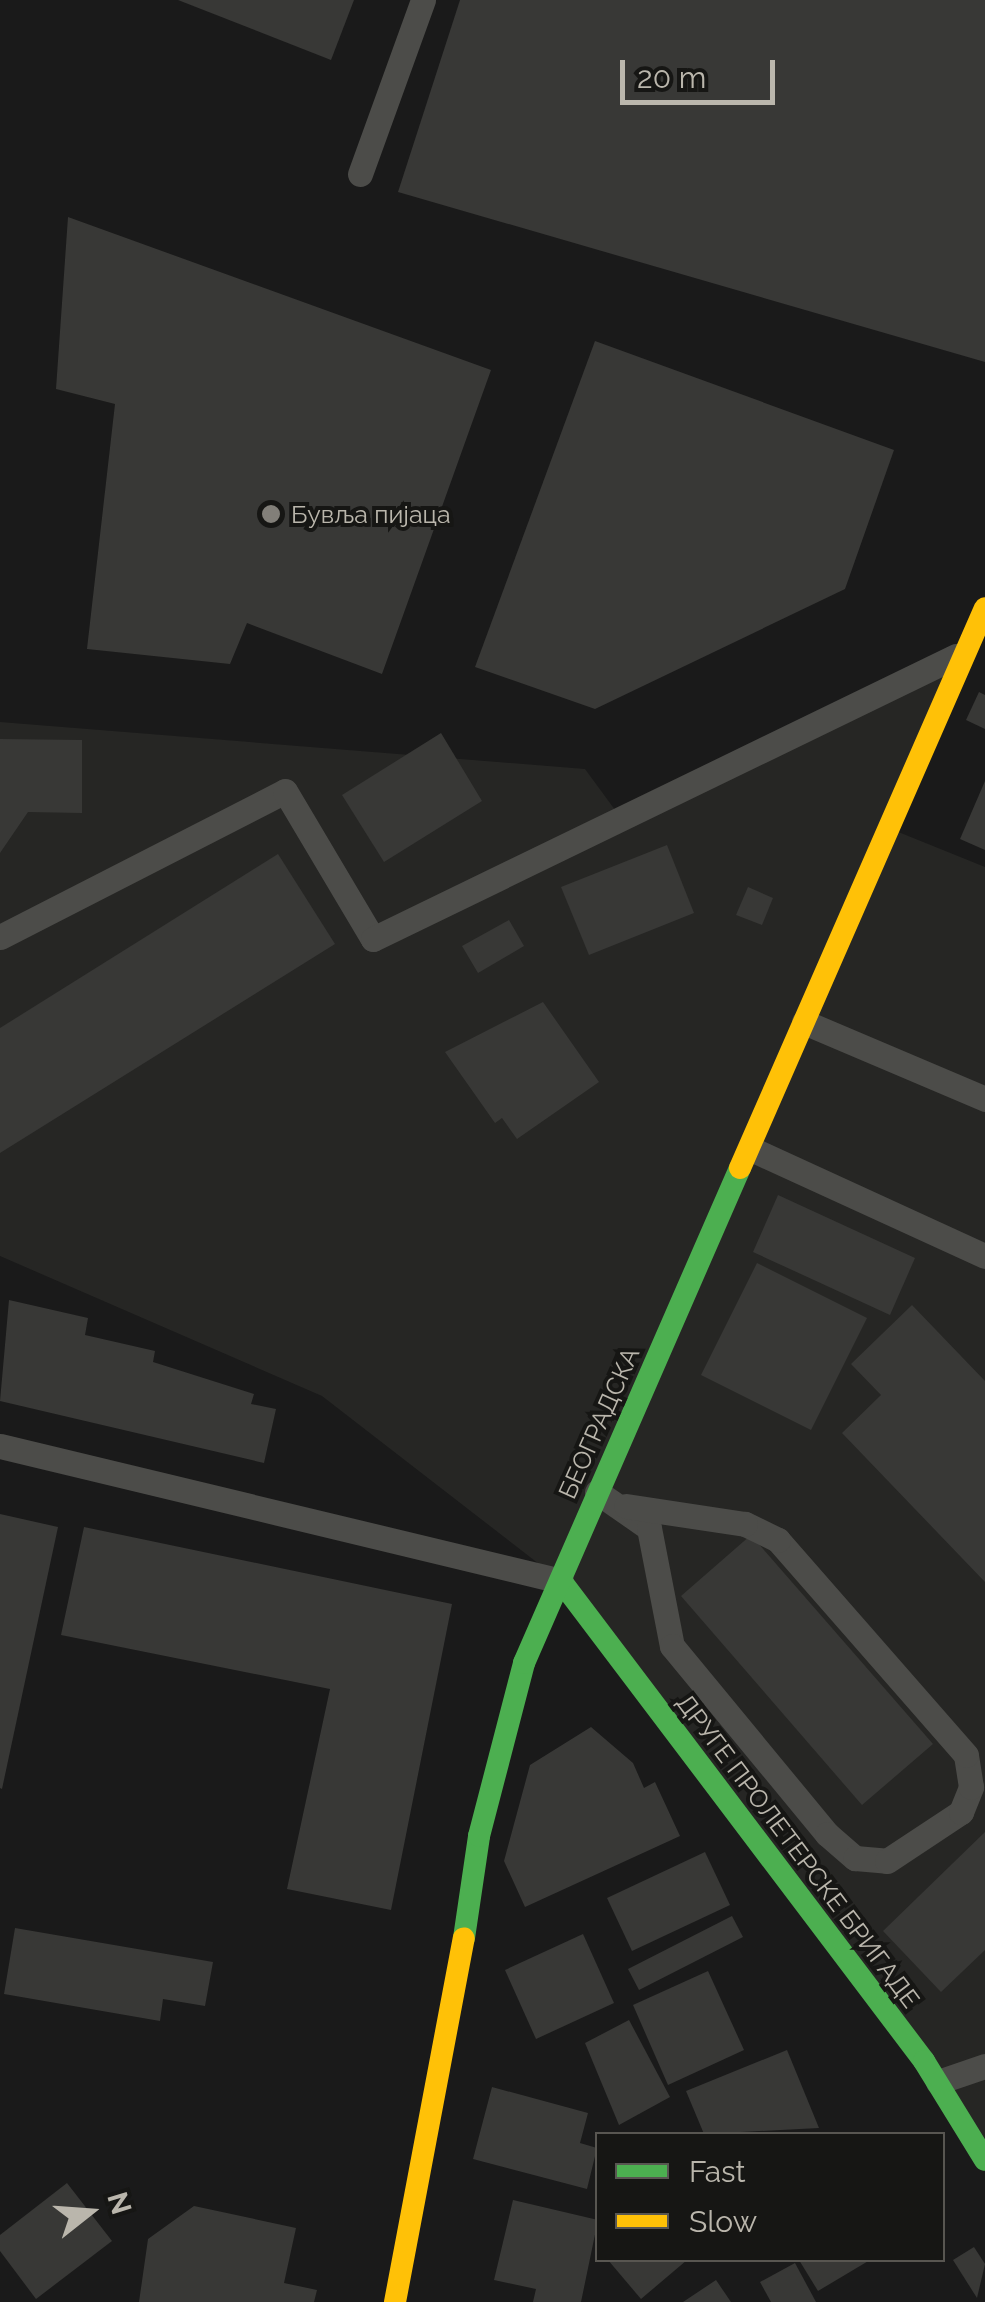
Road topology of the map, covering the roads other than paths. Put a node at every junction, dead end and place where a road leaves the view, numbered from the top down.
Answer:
1 (423, 0) edge
2 (360, 174) dead end
3 (985, 608) edge
4 (964, 651) junction
5 (0, 937) edge
6 (804, 1022) junction
7 (985, 1099) edge
8 (751, 1149) junction
9 (985, 1256) edge
10 (0, 1446) edge
11 (597, 1492) junction
12 (626, 1506) junction
13 (562, 1581) junction
14 (985, 2066) edge
15 (938, 2082) junction
16 (985, 2160) edge
17 (395, 2302) edge

1 - 2 lane
3 - 4 street, БЕОГРАДСКА
4 - 5 lane
4 - 6 street, БЕОГРАДСКА
6 - 7 lane
6 - 8 street, БЕОГРАДСКА
8 - 9 lane
8 - 11 street, БЕОГРАДСКА
10 - 13 lane
11 - 12 lane
11 - 13 street, БЕОГРАДСКА
12 - 12 lane
13 - 15 street, ДРУГЕ ПРОЛЕТЕРСКЕ БРИГАДЕ
13 - 17 street, БЕОГРАДСКА
14 - 15 lane
15 - 16 street, ДРУГЕ ПРОЛЕТЕРСКЕ БРИГАДЕ

